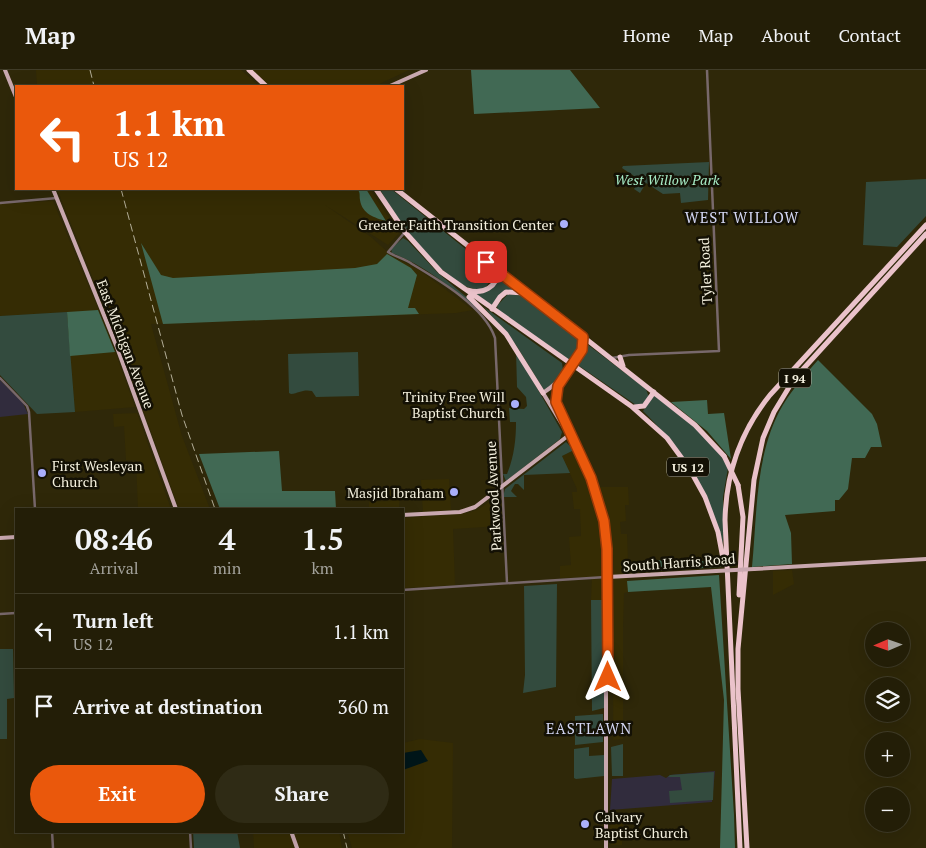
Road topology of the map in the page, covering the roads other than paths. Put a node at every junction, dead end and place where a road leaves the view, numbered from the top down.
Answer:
1 (5, 70) edge
2 (249, 70) edge
3 (426, 70) edge
4 (707, 70) edge
5 (265, 85) edge
6 (392, 85) edge
7 (15, 95) edge
8 (53, 190) edge
9 (377, 190) edge
10 (397, 190) edge
11 (57, 198) junction
12 (0, 202) edge
13 (926, 225) edge
14 (405, 232) junction
15 (926, 234) edge
16 (498, 271) junction
17 (448, 279) junction
18 (532, 297) junction
19 (492, 309) junction
20 (583, 337) junction
21 (622, 356) junction
22 (611, 359) junction
23 (572, 365) junction
24 (0, 378) edge
25 (562, 379) junction
26 (647, 387) junction
27 (654, 392) junction
28 (543, 393) junction
29 (631, 406) junction
30 (569, 435) junction
31 (502, 488) junction
32 (35, 508) edge
33 (176, 508) edge
34 (404, 515) edge
35 (15, 537) edge
36 (0, 538) edge
37 (926, 559) edge
38 (608, 577) junction
39 (728, 579) junction
40 (507, 583) junction
41 (404, 590) edge
42 (15, 613) edge
43 (0, 614) edge
44 (740, 623) junction
45 (52, 833) edge
46 (190, 833) edge
47 (292, 833) edge
48 (53, 848) edge
49 (191, 848) edge
50 (297, 848) edge
51 (606, 848) edge
52 (740, 848) edge
53 (747, 848) edge

1 - 7 main road
2 - 5 highway
3 - 6 main road
4 - 21 street, Tyler Road
8 - 11 main road, East Michigan Avenue
9 - 14 highway, US 12
10 - 16 highway, US 12
11 - 12 street
11 - 33 main road, East Michigan Avenue
13 - 39 highway, I 94
14 - 17 highway, US 12
14 - 31 street, Parkwood Avenue
15 - 44 highway, I 94
16 - 17 highway
16 - 18 highway, US 12
17 - 19 highway, US 12
17 - 28 highway
18 - 19 highway
18 - 20 highway, US 12
19 - 23 highway, US 12
20 - 22 highway, US 12
20 - 23 main road
21 - 22 street
21 - 26 highway
22 - 26 highway, US 12
23 - 25 main road
23 - 29 highway, US 12
24 - 32 street
25 - 28 main road
25 - 30 main road
26 - 27 highway, US 12
27 - 29 highway
27 - 44 highway, US 12, bridge
28 - 30 main road
29 - 39 highway, US 12
30 - 31 main road
30 - 38 main road
31 - 34 main road
31 - 40 street, Parkwood Avenue
35 - 36 main road
37 - 38 main road, South Harris Road, bridge
38 - 40 street, South Harris Road
38 - 51 main road
39 - 52 highway, I 94
40 - 41 street, South Harris Road
42 - 43 street
44 - 53 highway, I 94
45 - 48 street
46 - 49 street
47 - 50 main road

